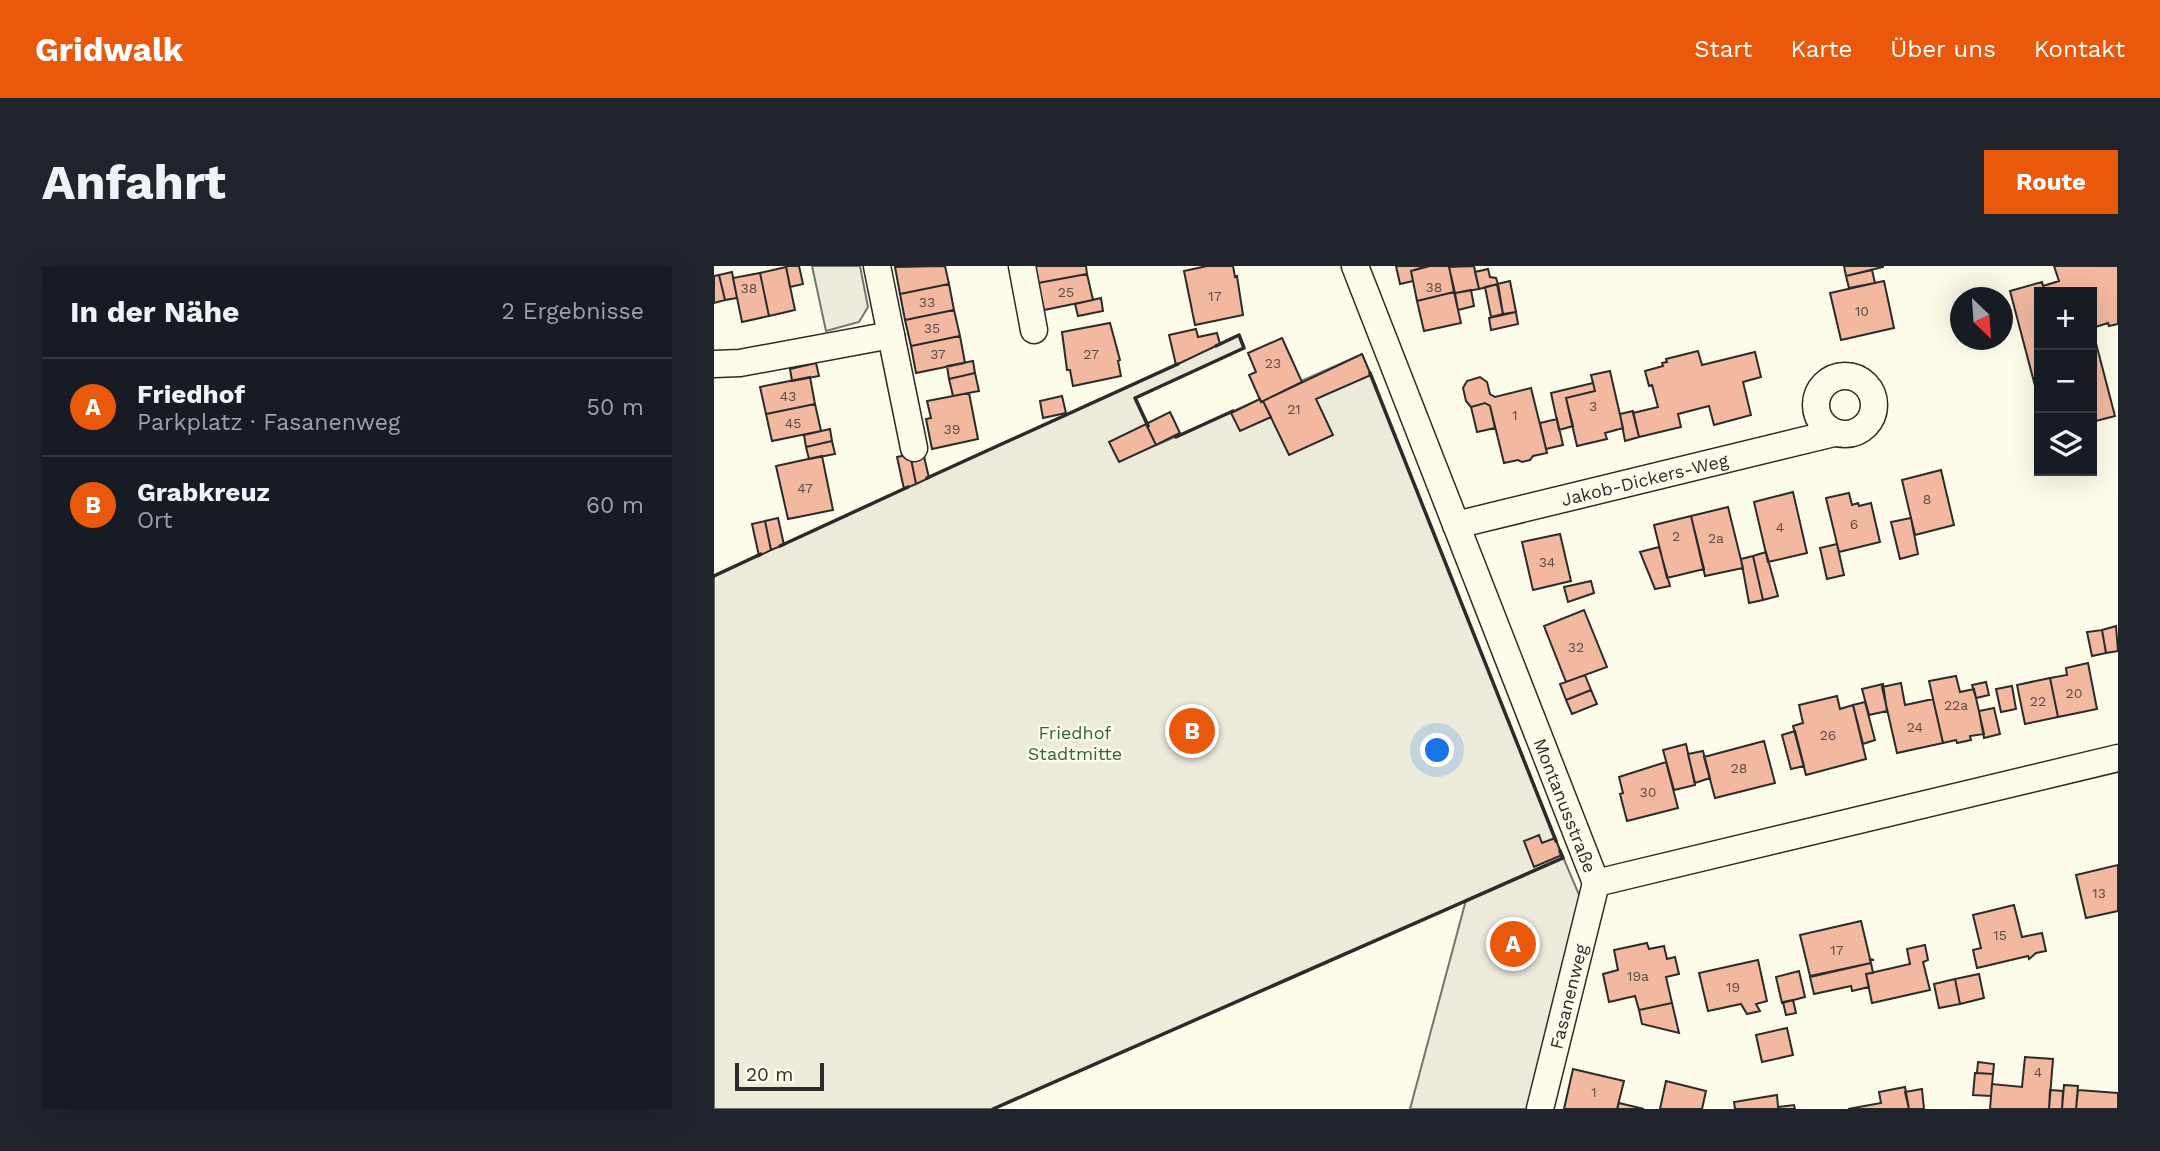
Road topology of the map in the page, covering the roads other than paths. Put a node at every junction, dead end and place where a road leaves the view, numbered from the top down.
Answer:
1 (877, 266) edge
2 (1022, 266) edge
3 (1355, 266) edge
4 (1034, 330) dead end
5 (891, 335) junction
6 (714, 364) edge
7 (1835, 433) dead end
8 (914, 448) dead end
9 (1456, 525) junction
10 (2118, 758) edge
11 (1596, 883) junction
12 (1541, 1109) edge

1 - 5 street
2 - 4 street
3 - 9 street, Montanusstraße
5 - 6 street
5 - 8 street
7 - 9 street, Jakob-Dickers-Weg
9 - 11 street, Montanusstraße
10 - 11 street, Montanusstraße
11 - 12 street, Fasanenweg

